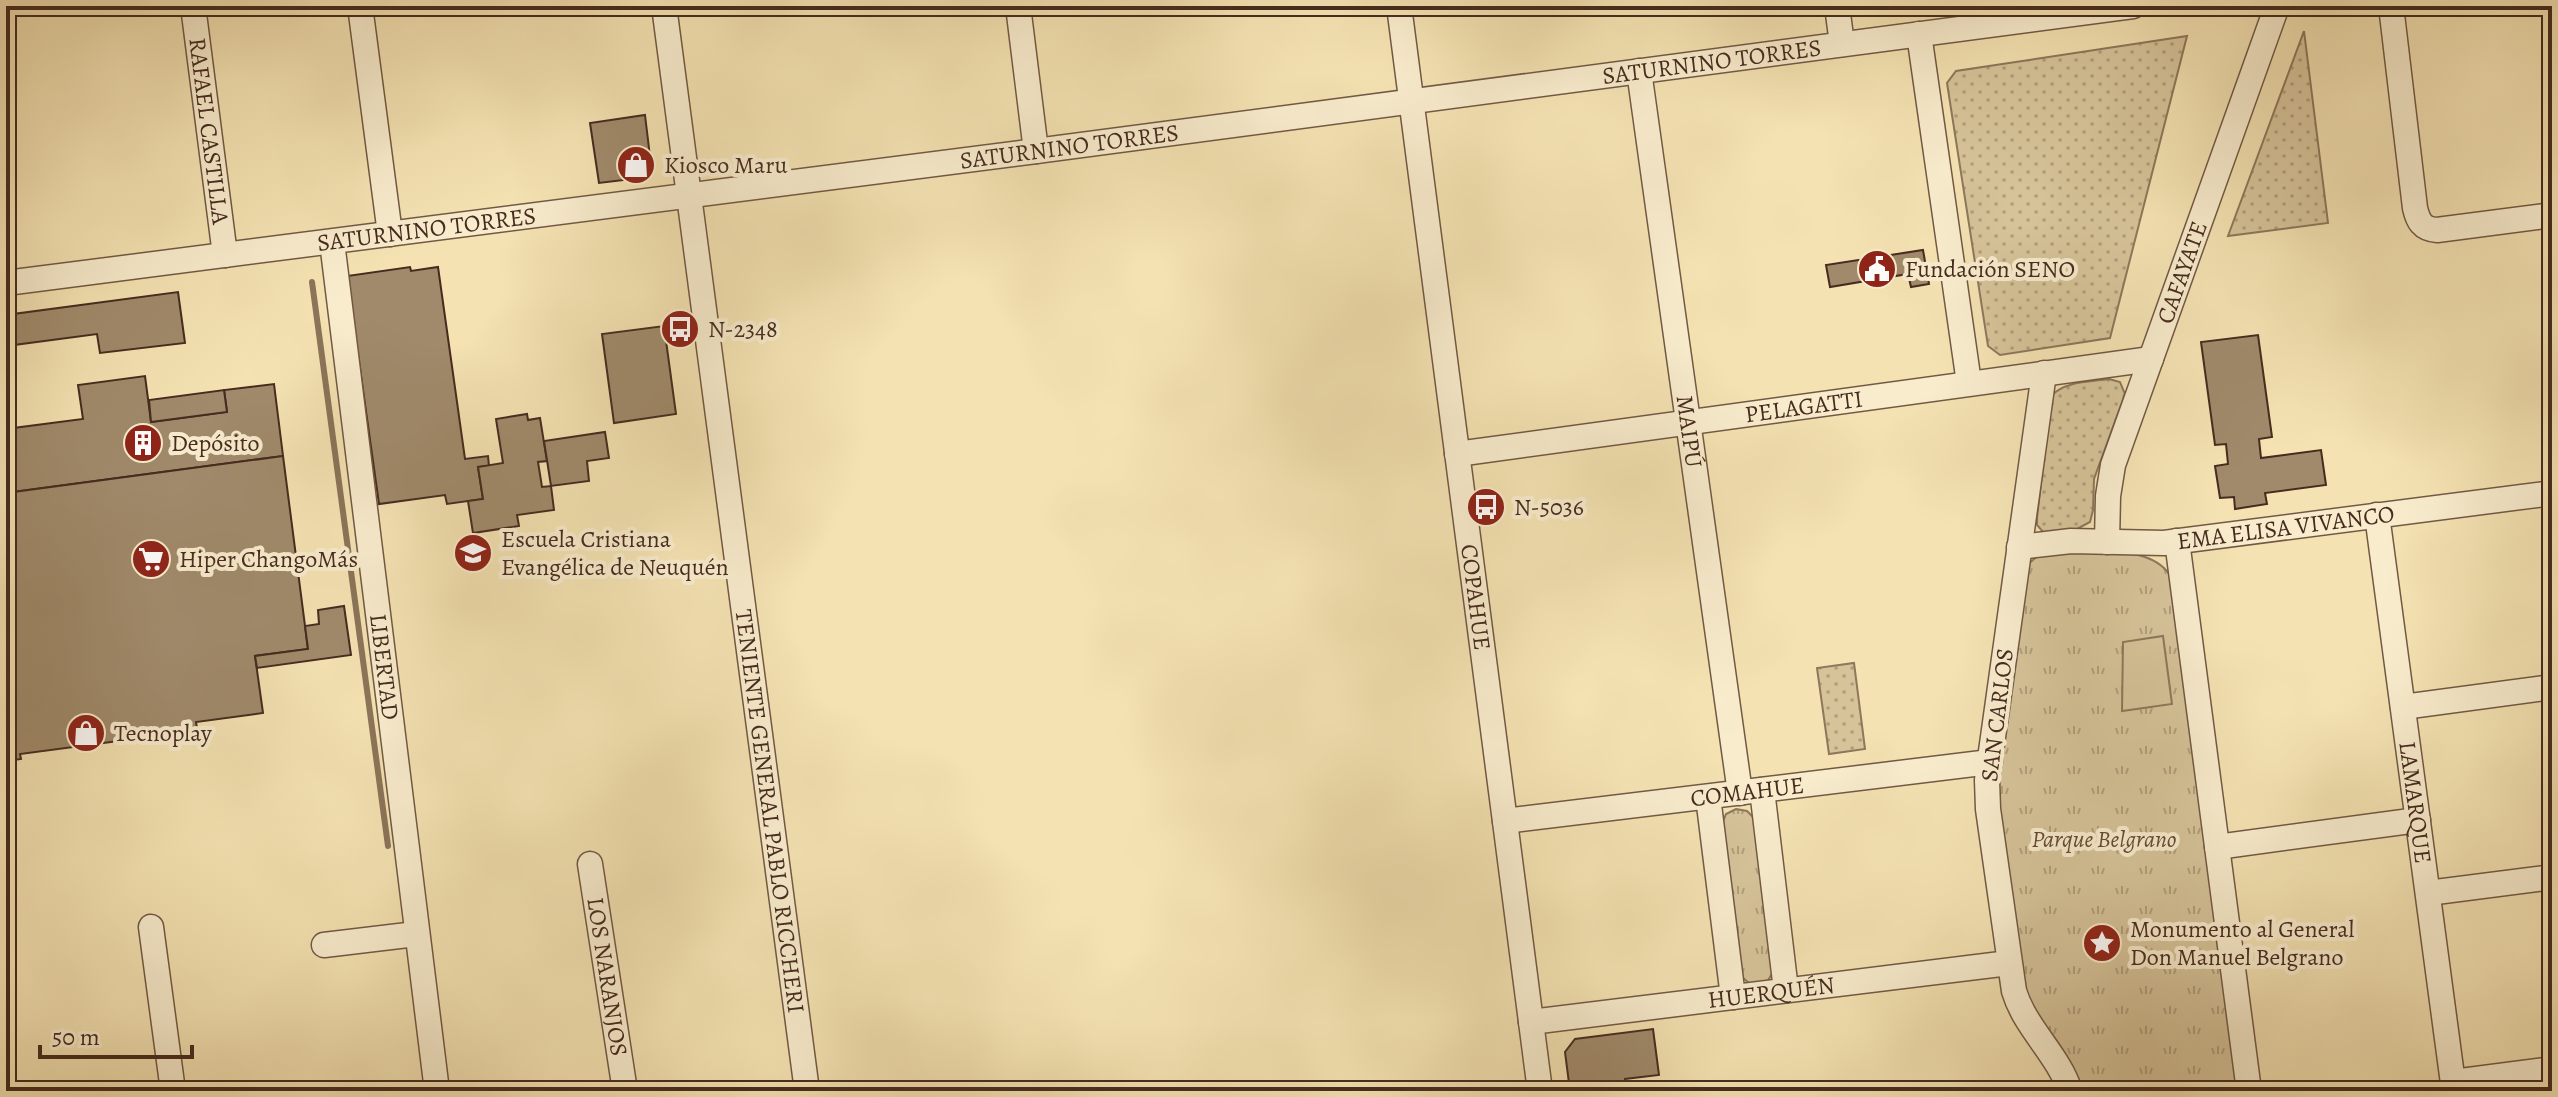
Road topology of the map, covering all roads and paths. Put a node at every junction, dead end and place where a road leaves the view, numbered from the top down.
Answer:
1 (193, 6) edge
2 (360, 6) edge
3 (664, 6) edge
4 (1018, 6) edge
5 (1399, 6) edge
6 (1837, 6) edge
7 (2133, 6) edge
8 (2277, 6) edge
9 (2391, 6) edge
10 (2054, 11) edge
11 (1919, 34) junction
12 (1842, 44) junction
13 (1639, 71) junction
14 (1411, 101) junction
15 (1036, 151) junction
16 (688, 197) junction
17 (2552, 215) edge
18 (390, 234) junction
19 (332, 242) junction
20 (225, 255) junction
21 (6, 283) edge
22 (2151, 359) junction
23 (2044, 373) junction
24 (1969, 383) junction
25 (1688, 422) junction
26 (1457, 454) junction
27 (2552, 493) edge
28 (2377, 515) junction
29 (2177, 541) junction
30 (2107, 542) junction
31 (2019, 547) junction
32 (2552, 687) edge
33 (2403, 707) junction
34 (1990, 762) junction
35 (1751, 792) junction
36 (1708, 797) junction
37 (2418, 820) junction
38 (1505, 821) junction
39 (2217, 847) junction
40 (590, 864) dead end
41 (2552, 877) edge
42 (2428, 893) junction
43 (151, 927) dead end
44 (416, 934) junction
45 (324, 945) dead end
46 (2009, 963) junction
47 (1786, 990) junction
48 (1733, 997) junction
49 (1531, 1022) junction
50 (2552, 1069) edge
51 (2453, 1087) edge
52 (173, 1091) edge
53 (437, 1091) edge
54 (625, 1091) edge
55 (807, 1091) edge
56 (1540, 1091) edge
57 (2070, 1091) edge
58 (2249, 1091) edge

1 - 20 street, RAFAEL CASTILLA
2 - 18 street
3 - 16 street, TENIENTE GENERAL PABLO RICCHERI
4 - 15 street
5 - 14 street, COPAHUE
6 - 12 street
7 - 10 street, SATURNINO TORRES
8 - 22 street, CAFAYATE
9 - 17 street
10 - 11 street, SATURNINO TORRES
11 - 12 street, SATURNINO TORRES
11 - 24 street
12 - 13 street, SATURNINO TORRES
13 - 14 street, SATURNINO TORRES
13 - 25 street, MAIPÚ
14 - 15 street, SATURNINO TORRES
14 - 26 street, COPAHUE
15 - 16 street, SATURNINO TORRES
16 - 18 street, SATURNINO TORRES
16 - 55 street, TENIENTE GENERAL PABLO RICCHERI
18 - 19 street, SATURNINO TORRES
19 - 20 street, SATURNINO TORRES
19 - 44 street, LIBERTAD
20 - 21 street, SATURNINO TORRES
22 - 23 street, PELAGATTI
22 - 30 street, CAFAYATE
23 - 24 street, PELAGATTI
23 - 31 street, SAN CARLOS
24 - 25 street, PELAGATTI
25 - 26 street, PELAGATTI
25 - 35 street, MAIPÚ
26 - 38 street, COPAHUE
27 - 28 street, EMA ELISA VIVANCO
28 - 29 street, EMA ELISA VIVANCO
28 - 33 street, LAMARQUE
29 - 30 street, EMA ELISA VIVANCO
29 - 39 street
30 - 31 street, EMA ELISA VIVANCO
31 - 34 street, SAN CARLOS
32 - 33 street
33 - 37 street, LAMARQUE
34 - 35 street, COMAHUE
34 - 46 street, SAN CARLOS
35 - 36 street, COMAHUE
35 - 47 street, MAIPÚ
36 - 38 street, COMAHUE
36 - 48 street
37 - 39 street
37 - 42 street, LAMARQUE
38 - 49 street, COPAHUE
39 - 58 street
40 - 54 street, LOS NARANJOS
41 - 42 street
42 - 51 street, LAMARQUE
43 - 52 street
44 - 45 street
44 - 53 street, LIBERTAD
46 - 47 street, HUERQUÉN
46 - 57 street, SAN CARLOS
47 - 48 street, HUERQUÉN
48 - 49 street, HUERQUÉN
49 - 56 street, COPAHUE
50 - 51 street

